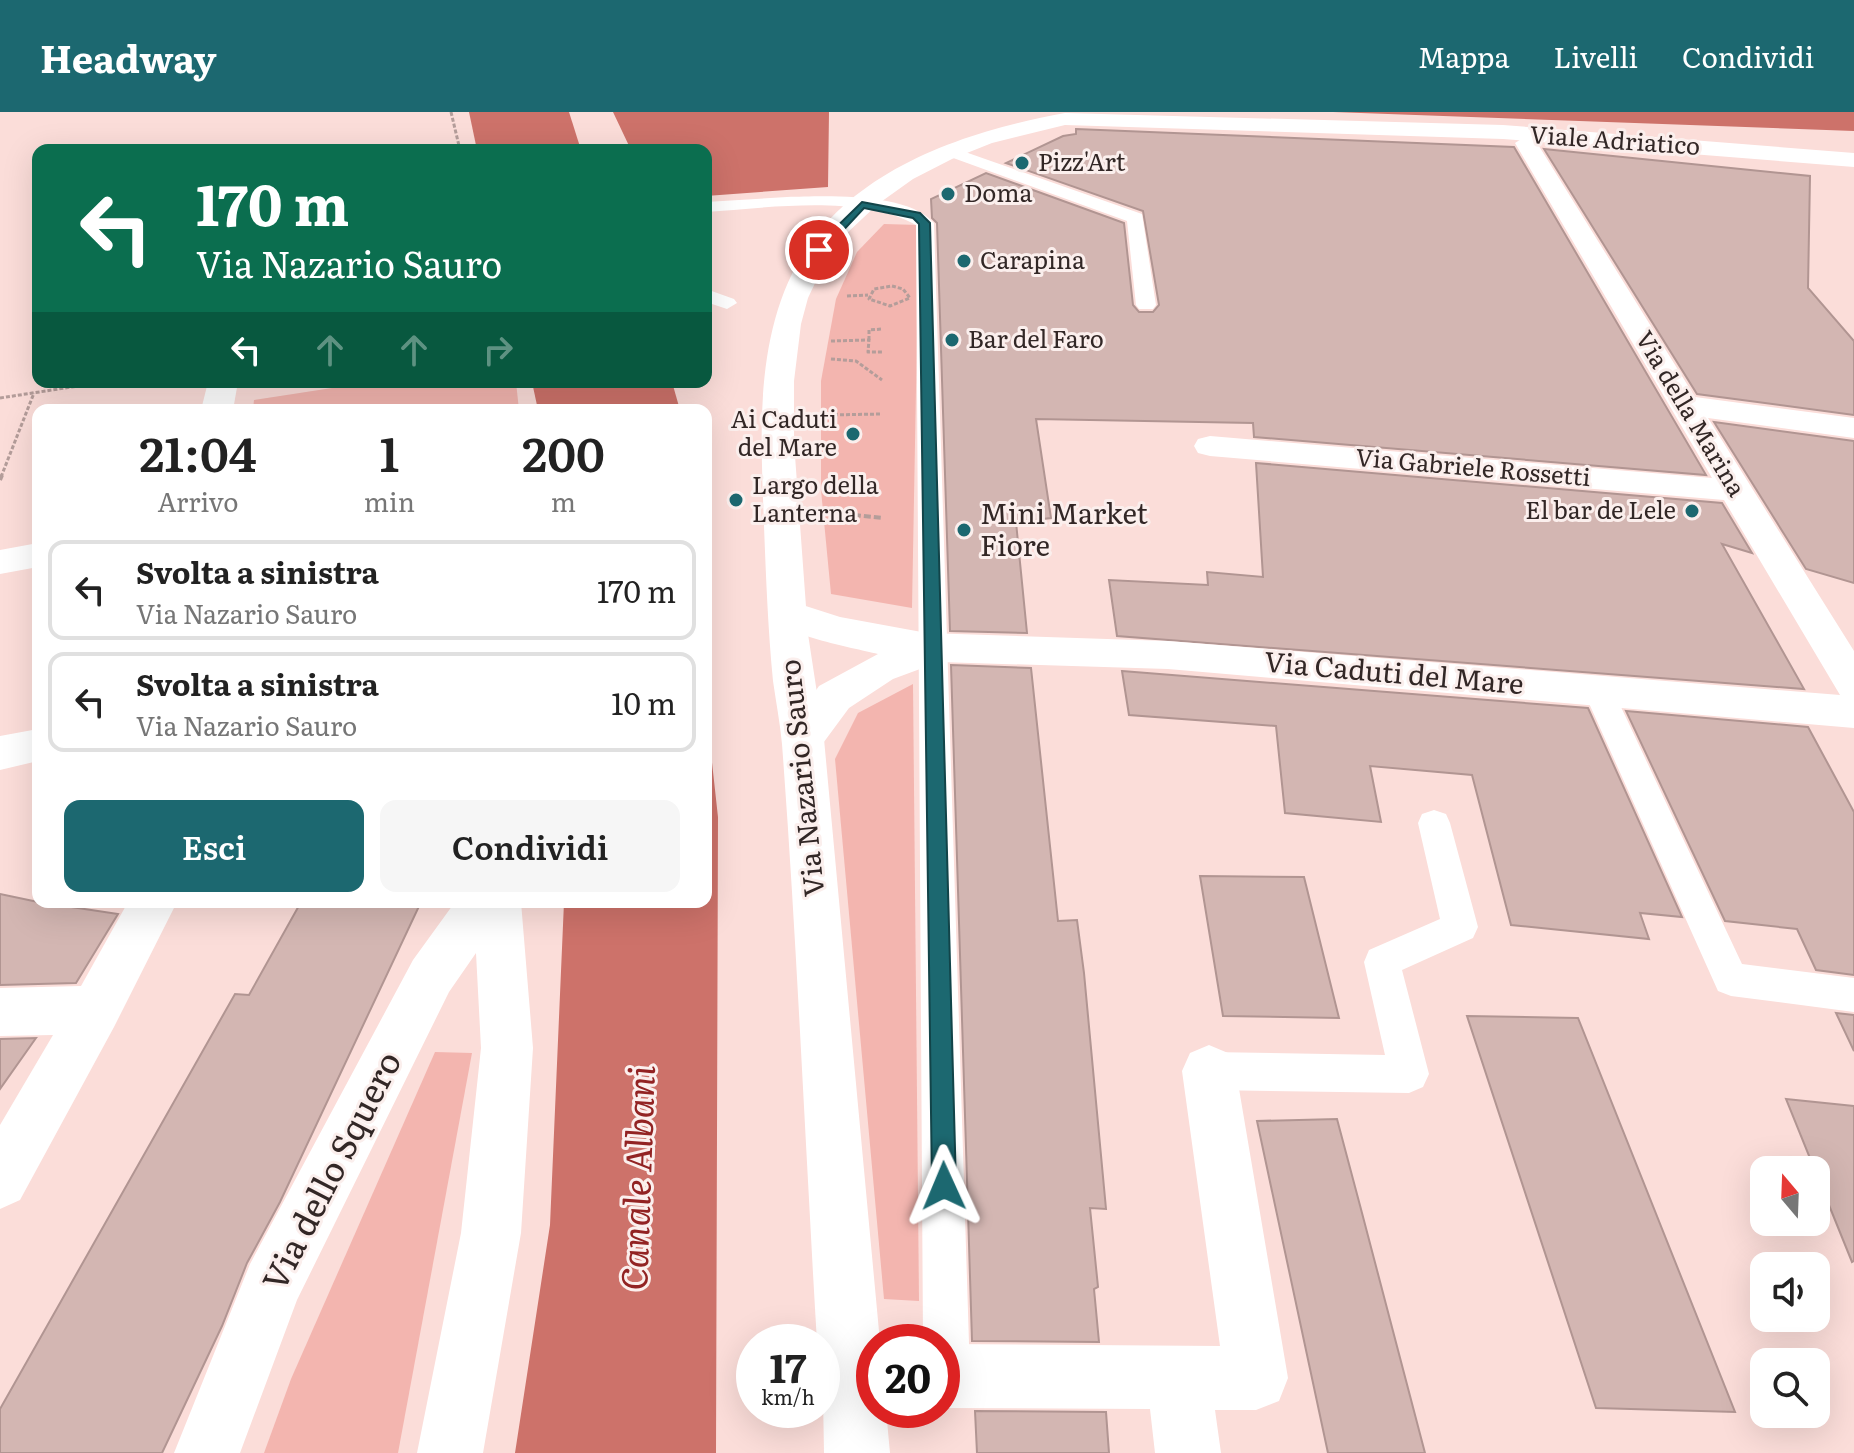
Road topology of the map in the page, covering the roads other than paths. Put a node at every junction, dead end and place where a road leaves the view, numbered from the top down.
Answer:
1 (1040, 122) joint
2 (1526, 143) dead end
3 (951, 152) junction
4 (1854, 160) edge
5 (862, 205) junction
6 (712, 207) edge
7 (712, 297) edge
8 (727, 303) dead end
9 (1146, 305) dead end
10 (1685, 405) junction
11 (1854, 428) edge
12 (1210, 446) dead end
13 (1735, 490) junction
14 (32, 556) edge
15 (0, 562) edge
16 (787, 613) junction
17 (933, 649) junction
18 (1854, 685) edge
19 (1598, 690) junction
20 (1854, 712) edge
21 (803, 739) junction
22 (32, 746) edge
23 (0, 753) edge
24 (1434, 823) dead end
25 (150, 908) edge
26 (479, 908) edge
27 (497, 908) edge
28 (1854, 995) edge
29 (96, 1010) junction
30 (0, 1012) edge
31 (1209, 1071) joint
32 (0, 1180) edge
33 (857, 1324) edge
34 (944, 1324) edge
35 (960, 1376) edge
36 (1178, 1376) junction
37 (859, 1428) edge
38 (207, 1453) edge
39 (450, 1453) edge
40 (857, 1453) edge
41 (1188, 1453) edge

1 - 3 street, Via Nazario Sauro
1 - 4 street, Viale Adriatico
2 - 10 street, Via della Marina
3 - 5 street, Via Nazario Sauro
3 - 9 lane
5 - 6 lane
5 - 16 street, Via Nazario Sauro
5 - 17 lane
7 - 8 lane
10 - 11 street
10 - 13 street, Via della Marina
12 - 13 street, Via Gabriele Rossetti
13 - 18 street, Via della Marina
14 - 15 street
16 - 17 street, Via Caduti del Mare
16 - 21 street, Via Nazario Sauro
17 - 19 street, Via Caduti del Mare
17 - 21 street, Via Caduti del Mare
17 - 34 lane
19 - 20 street, Via Caduti del Mare
19 - 28 lane
21 - 33 street, Via Nazario Sauro
22 - 23 street
24 - 31 lane
25 - 29 street
26 - 38 street, Via dello Squero
27 - 39 street
29 - 30 street
29 - 32 street
31 - 36 street
35 - 36 street
36 - 41 street
37 - 40 street, Via Nazario Sauro

